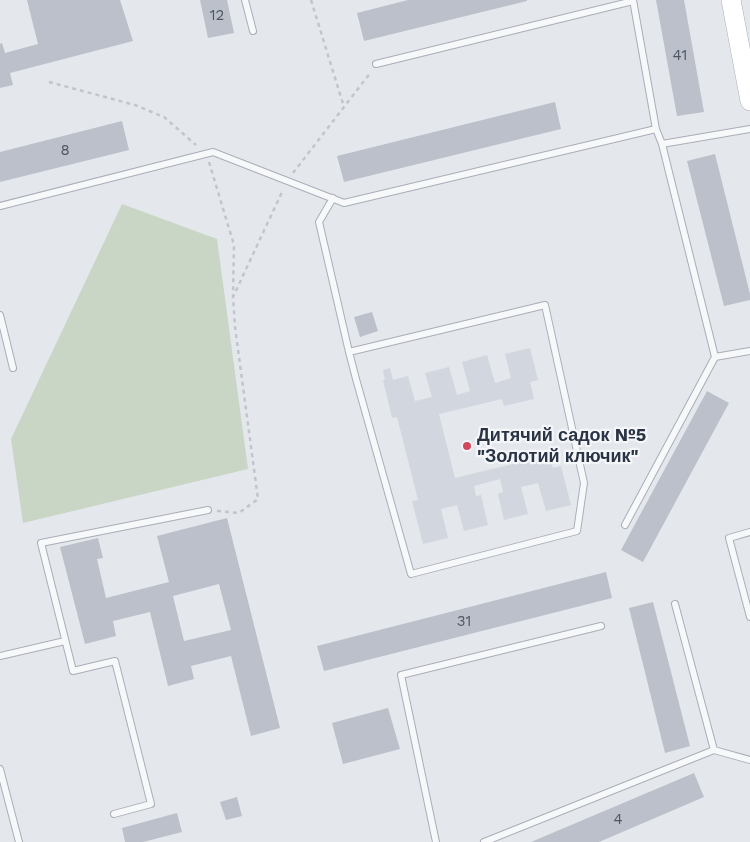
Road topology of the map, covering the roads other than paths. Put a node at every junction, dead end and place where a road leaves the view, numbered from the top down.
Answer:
1 (245, 0) edge
2 (633, 0) edge
3 (731, 0) edge
4 (253, 31) dead end
5 (376, 64) road end
6 (750, 101) edge
7 (656, 129) junction
8 (750, 129) edge
9 (662, 144) junction
10 (333, 198) junction
11 (0, 206) edge
12 (0, 315) edge
13 (750, 351) edge
14 (349, 352) junction
15 (715, 356) junction
16 (13, 368) dead end
17 (208, 510) road end
18 (625, 526) dead end
19 (750, 532) edge
20 (675, 604) dead end
21 (750, 617) edge
22 (601, 626) dead end
23 (65, 641) junction
24 (0, 656) edge
25 (714, 750) junction
26 (750, 760) edge
27 (0, 769) edge
28 (114, 814) dead end
29 (19, 842) edge
30 (436, 842) edge
31 (484, 842) edge

1 - 4 lane
2 - 5 lane
2 - 7 lane
3 - 6 street
7 - 9 lane
7 - 10 lane
8 - 9 lane
9 - 15 lane
10 - 11 lane
10 - 14 lane
12 - 16 lane
13 - 15 lane
14 - 14 lane
15 - 18 lane
17 - 23 lane
19 - 21 lane
20 - 25 lane
22 - 30 lane
23 - 24 lane
23 - 28 lane
25 - 26 lane
25 - 31 lane
27 - 29 lane

